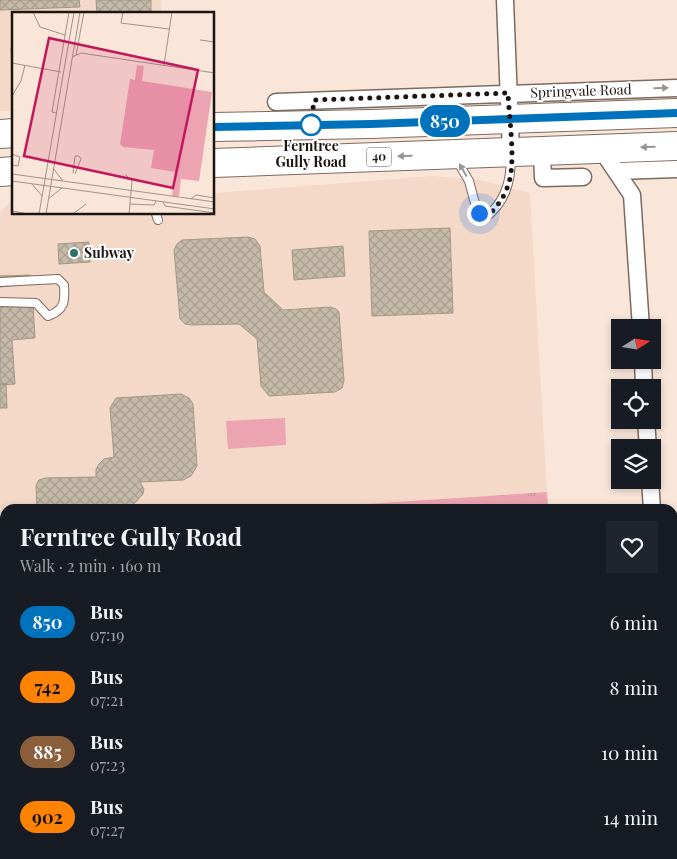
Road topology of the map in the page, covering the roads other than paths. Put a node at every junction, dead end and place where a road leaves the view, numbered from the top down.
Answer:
1 (504, 0) edge
2 (677, 88) edge
3 (508, 106) junction
4 (677, 113) edge
5 (215, 127) edge
6 (677, 146) edge
7 (601, 149) junction
8 (542, 151) junction
9 (511, 152) junction
10 (454, 154) junction
11 (215, 163) edge
12 (650, 169) junction
13 (677, 169) edge
14 (617, 171) junction
15 (583, 176) dead end
16 (632, 196) junction
17 (0, 282) edge
18 (0, 302) edge
19 (639, 319) edge
20 (651, 489) edge
21 (652, 504) edge

1 - 3 street
3 -> 2 street, Springvale Road
3 - 4 highway, Springvale Road
3 - 5 highway, Springvale Road
3 - 9 street
6 -> 7 highway, 40
7 - 8 highway, 40
7 - 14 street
8 - 9 highway, 40
8 - 15 street
9 - 10 highway, 40
9 -> 10 lane
10 -> 11 highway, 40
12 - 13 street
12 - 14 street
12 - 16 street
14 - 16 street
16 - 19 street
17 - 18 lane
20 - 21 street

